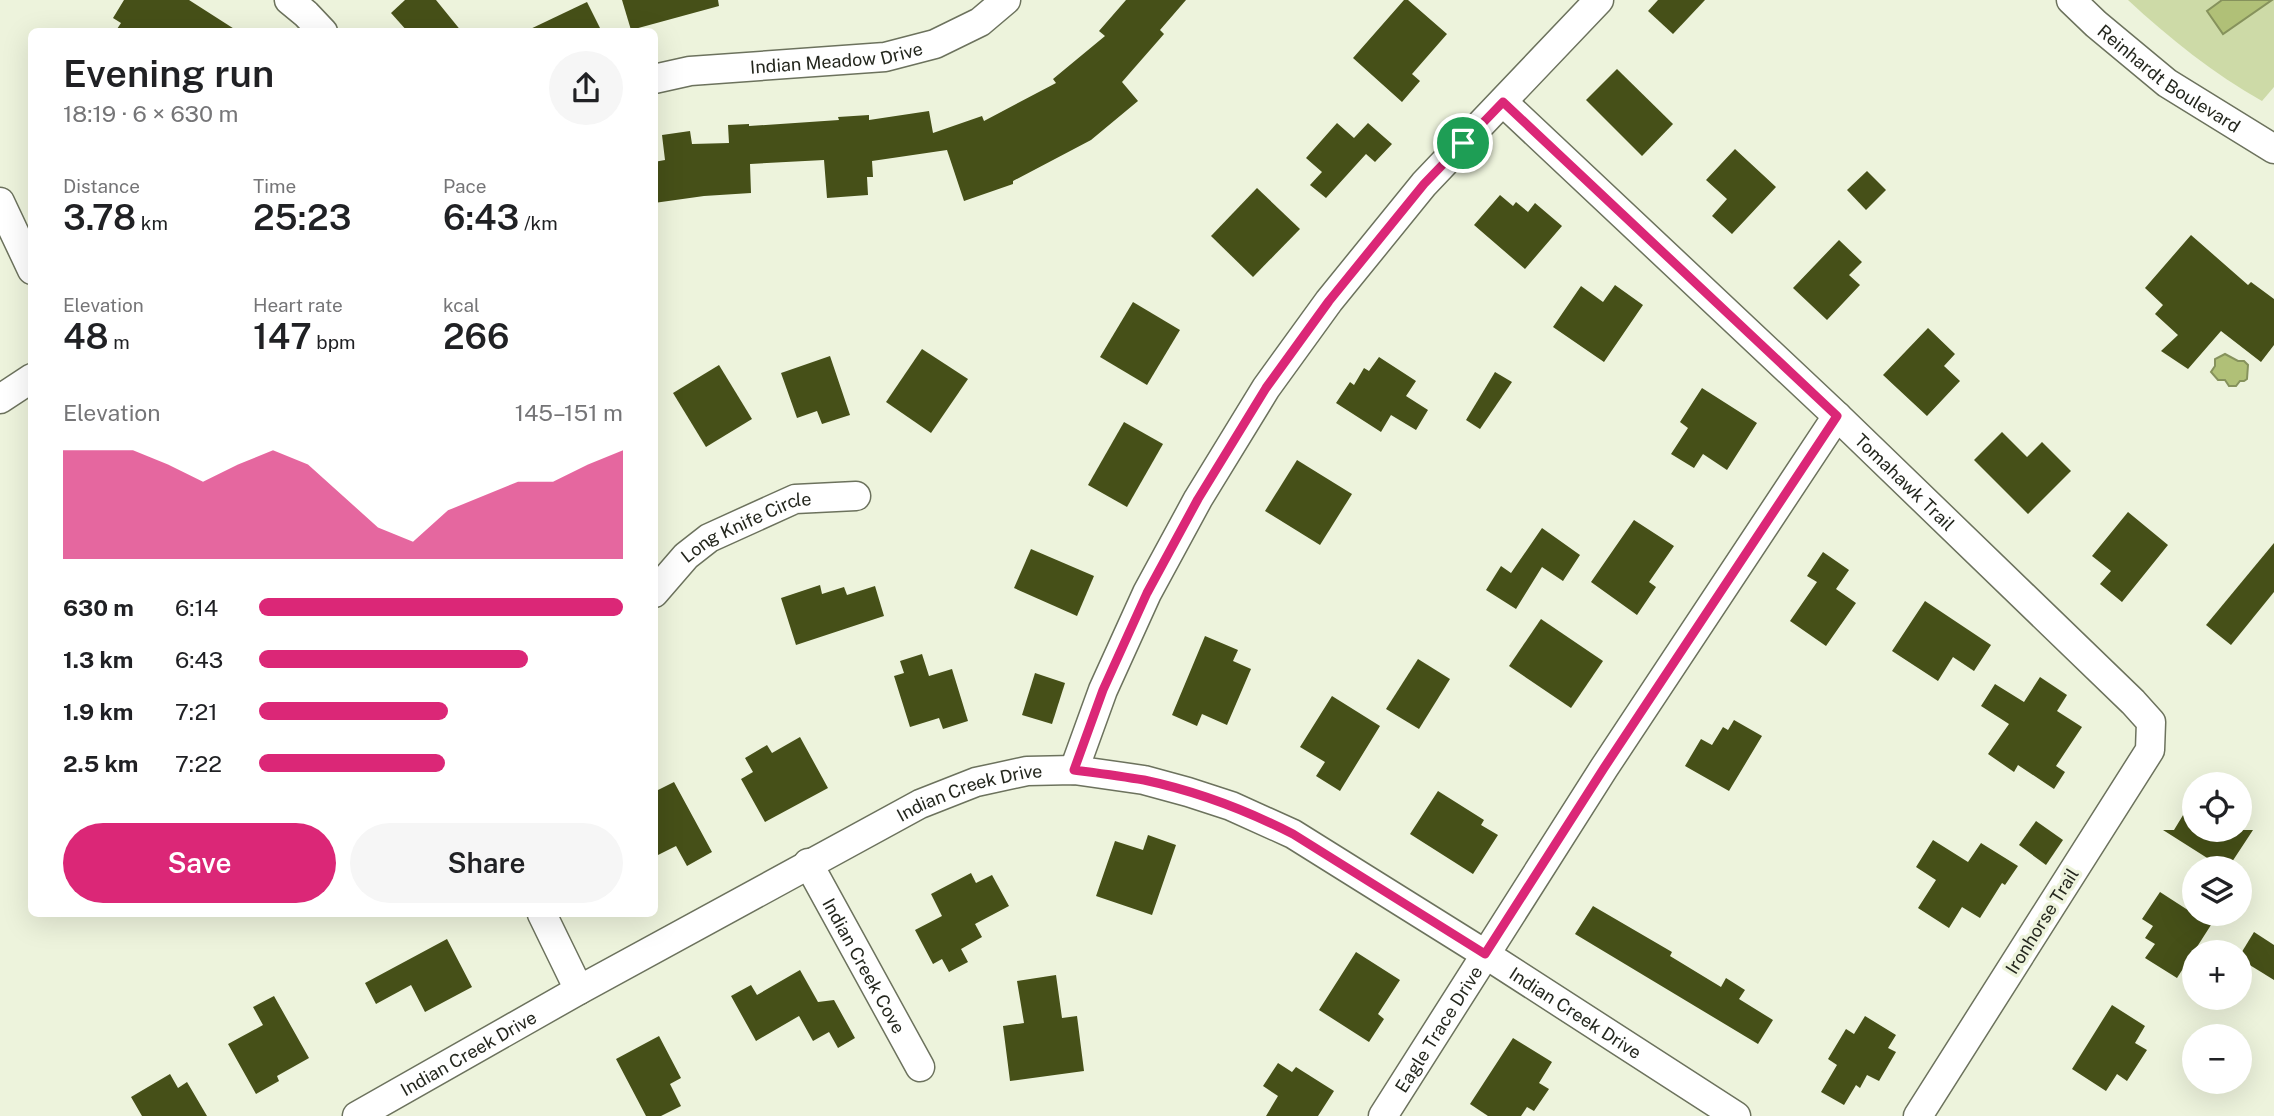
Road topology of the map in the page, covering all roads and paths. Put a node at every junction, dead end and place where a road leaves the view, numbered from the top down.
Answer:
1 (289, 0) edge
2 (1006, 0) edge
3 (1599, 0) edge
4 (2071, 0) edge
5 (319, 28) edge
6 (658, 78) edge
7 (1503, 102) junction
8 (2274, 149) edge
9 (0, 202) edge
10 (28, 262) edge
11 (28, 380) edge
12 (0, 399) edge
13 (1837, 416) junction
14 (856, 496) dead end
15 (658, 588) edge
16 (2151, 722) joint
17 (1074, 770) junction
18 (808, 863) junction
19 (543, 917) edge
20 (1485, 954) junction
21 (579, 990) junction
22 (920, 1067) dead end
23 (357, 1116) edge
24 (1383, 1116) edge
25 (1736, 1116) edge
26 (1918, 1116) edge

1 - 5 street
2 - 6 street, Indian Meadow Drive
3 - 7 street
4 - 8 street, Reinhardt Boulevard
7 - 13 street, Tomahawk Trail
7 - 17 street
9 - 10 street
11 - 12 street
13 - 16 street, Tomahawk Trail
13 - 20 street, Eagle Trace Drive
14 - 15 street, Long Knife Circle
16 - 26 street, Ironhorse Trail
17 - 18 street, Indian Creek Drive
17 - 20 street, Indian Creek Drive
18 - 21 street, Indian Creek Drive
18 - 22 street, Indian Creek Cove
19 - 21 street
20 - 24 street, Eagle Trace Drive
20 - 25 street, Indian Creek Drive
21 - 23 street, Indian Creek Drive

